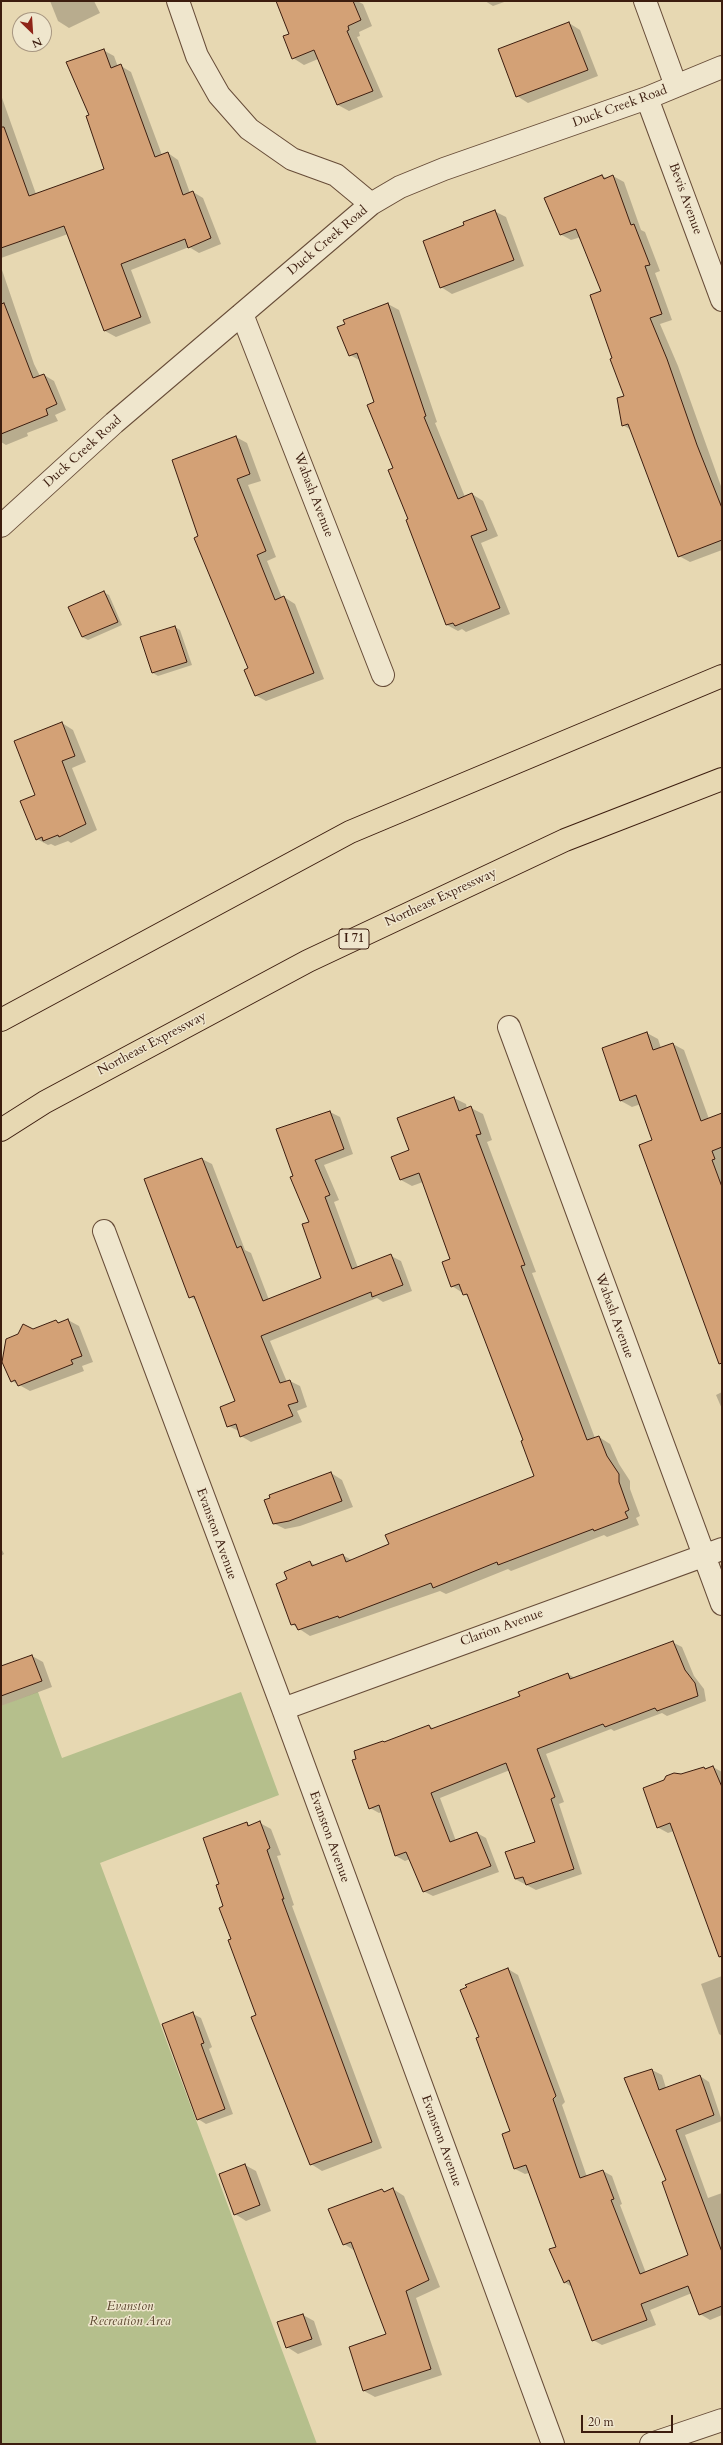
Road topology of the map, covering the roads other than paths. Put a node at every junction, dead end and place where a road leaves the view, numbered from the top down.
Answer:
1 (178, 1) edge
2 (645, 1) edge
3 (722, 67) edge
4 (676, 86) junction
5 (647, 98) junction
6 (371, 204) junction
7 (722, 300) edge
8 (242, 314) junction
9 (1, 526) edge
10 (383, 675) dead end
11 (722, 676) edge
12 (722, 779) edge
13 (1, 1020) edge
14 (509, 1027) dead end
15 (1, 1130) edge
16 (104, 1231) dead end
17 (713, 1552) edge
18 (722, 1604) edge
19 (283, 1709) junction
20 (722, 2420) edge
21 (553, 2444) edge
22 (651, 2444) edge

1 - 6 street
2 - 4 street
3 - 4 street, Duck Creek Road
4 - 5 street, Duck Creek Road
5 - 6 street, Duck Creek Road
5 - 7 street, Bevis Avenue
6 - 8 street, Duck Creek Road
8 - 9 street, Duck Creek Road
8 - 10 street, Wabash Avenue
11 - 13 highway
12 - 15 highway, Northeast Expressway / I 71
14 - 17 street, Wabash Avenue
16 - 19 street, Evanston Avenue
17 - 18 street, Wabash Avenue
17 - 19 street, Clarion Avenue
19 - 21 street, Evanston Avenue
20 - 22 street

